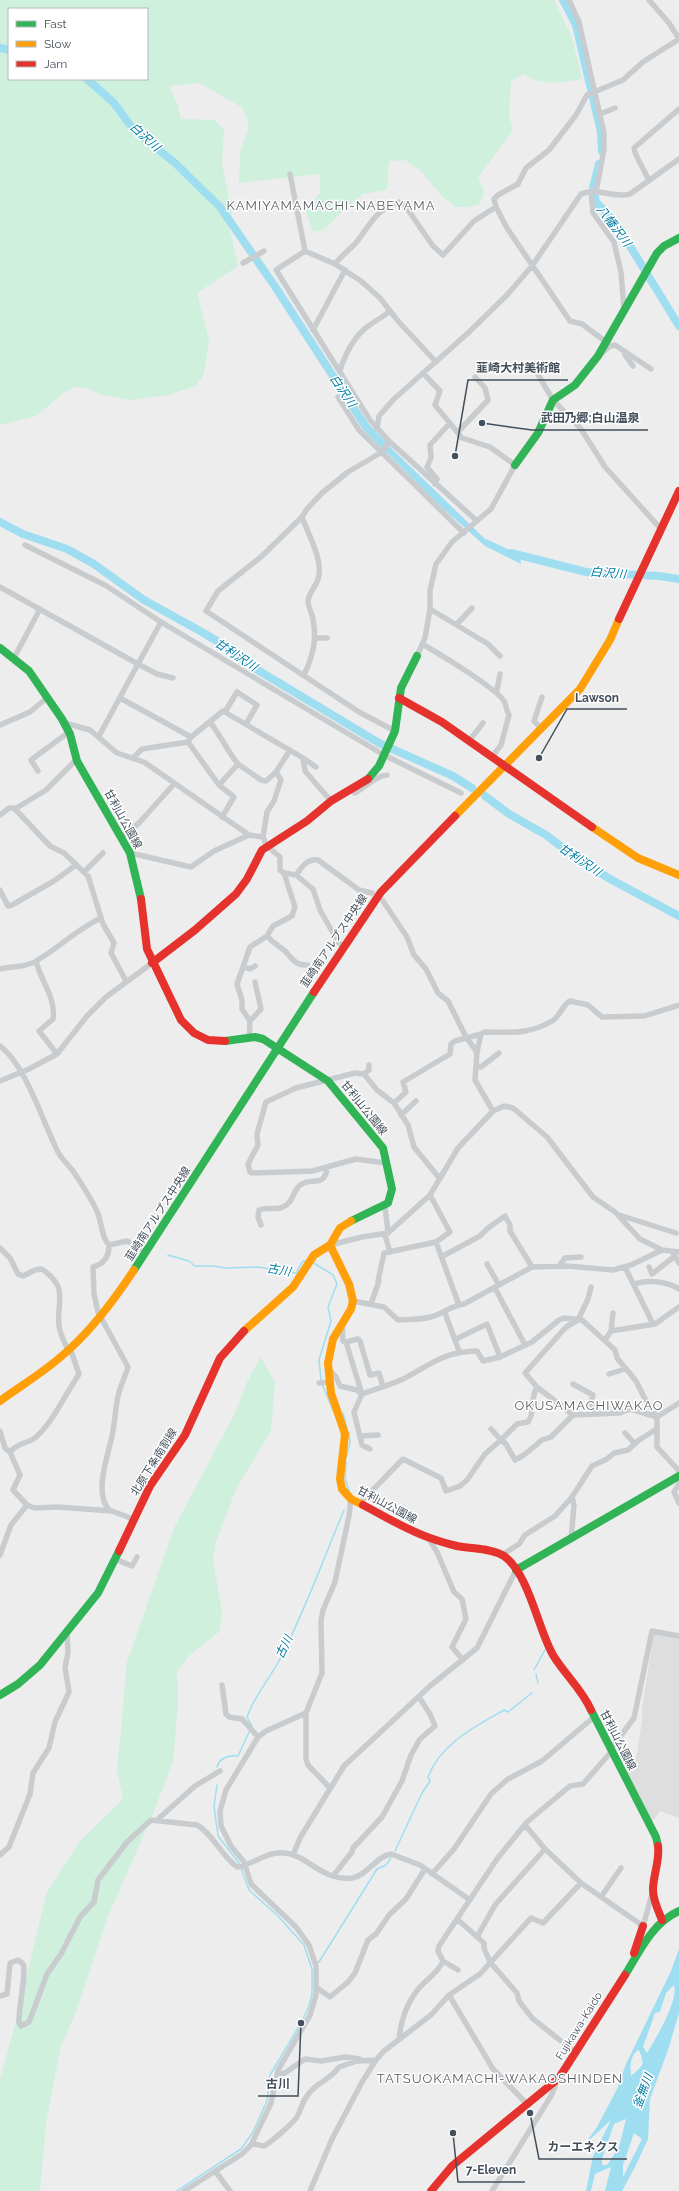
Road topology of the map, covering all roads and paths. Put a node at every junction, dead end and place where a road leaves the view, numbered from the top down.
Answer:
1 (569, 0) edge
2 (649, 0) edge
3 (679, 39) edge
4 (593, 92) junction
5 (615, 108) dead end
6 (679, 109) edge
7 (600, 114) junction
8 (679, 159) edge
9 (290, 174) dead end
10 (649, 181) junction
11 (593, 192) junction
12 (496, 207) junction
13 (679, 238) edge
14 (264, 251) dead end
15 (305, 251) junction
16 (243, 263) dead end
17 (335, 264) junction
18 (532, 266) junction
19 (345, 270) junction
20 (624, 309) junction
21 (390, 311) junction
22 (313, 330) junction
23 (606, 342) junction
24 (620, 349) junction
25 (598, 356) junction
26 (436, 362) junction
27 (527, 366) dead end
28 (633, 366) dead end
29 (651, 369) dead end
30 (340, 370) junction
31 (423, 373) junction
32 (475, 377) dead end
33 (338, 397) dead end
34 (553, 400) junction
35 (450, 423) junction
36 (377, 429) junction
37 (458, 432) junction
38 (389, 441) junction
39 (382, 452) junction
40 (515, 465) junction
41 (436, 484) junction
42 (679, 491) edge
43 (302, 517) junction
44 (477, 522) junction
45 (660, 528) junction
46 (464, 532) junction
47 (25, 545) dead end
48 (0, 587) edge
49 (472, 608) dead end
50 (40, 609) junction
51 (430, 609) junction
52 (161, 622) junction
53 (457, 624) junction
54 (315, 638) junction
55 (327, 638) dead end
56 (422, 644) junction
57 (0, 648) edge
58 (417, 656) joint
59 (500, 656) dead end
60 (14, 658) junction
61 (138, 664) junction
62 (500, 674) dead end
63 (304, 675) junction
64 (173, 678) dead end
65 (494, 691) junction
66 (542, 697) dead end
67 (48, 698) junction
68 (120, 698) junction
69 (399, 698) junction
70 (225, 712) junction
71 (210, 722) junction
72 (65, 723) junction
73 (483, 723) dead end
74 (246, 724) junction
75 (0, 725) edge
76 (542, 729) junction
77 (395, 731) junction
78 (69, 732) junction
79 (99, 736) junction
80 (189, 740) junction
81 (469, 741) junction
82 (290, 750) junction
83 (384, 755) junction
84 (133, 758) junction
85 (303, 758) junction
86 (492, 758) junction
87 (76, 760) junction
88 (238, 764) junction
89 (316, 767) dead end
90 (505, 767) junction
91 (38, 771) dead end
92 (276, 772) junction
93 (387, 775) dead end
94 (174, 784) junction
95 (219, 785) junction
96 (351, 790) junction
97 (461, 793) dead end
98 (331, 801) junction
99 (15, 809) junction
100 (0, 815) edge
101 (222, 817) junction
102 (250, 835) junction
103 (121, 837) junction
104 (263, 837) junction
105 (267, 846) junction
106 (103, 853) dead end
107 (130, 853) junction
108 (76, 864) junction
109 (84, 872) junction
110 (284, 874) junction
111 (296, 875) junction
112 (679, 875) edge
113 (0, 890) edge
114 (372, 893) dead end
115 (383, 901) dead end
116 (101, 918) junction
117 (267, 936) junction
118 (343, 946) junction
119 (36, 961) junction
120 (152, 963) junction
121 (308, 965) dead end
122 (244, 966) junction
123 (255, 966) dead end
124 (0, 969) edge
125 (126, 981) junction
126 (255, 982) dead end
127 (679, 1005) edge
128 (250, 1021) junction
129 (481, 1034) junction
130 (466, 1037) junction
131 (249, 1038) junction
132 (0, 1046) edge
133 (277, 1049) junction
134 (477, 1052) junction
135 (499, 1053) dead end
136 (57, 1054) junction
137 (369, 1065) dead end
138 (477, 1065) junction
139 (21, 1073) junction
140 (364, 1074) junction
141 (0, 1081) edge
142 (328, 1081) junction
143 (416, 1101) dead end
144 (394, 1103) junction
145 (493, 1111) junction
146 (401, 1115) junction
147 (386, 1163) junction
148 (327, 1167) junction
149 (440, 1179) junction
150 (430, 1195) junction
151 (385, 1206) junction
152 (617, 1214) junction
153 (261, 1225) dead end
154 (676, 1233) dead end
155 (387, 1234) junction
156 (436, 1242) junction
157 (109, 1245) junction
158 (330, 1245) junction
159 (0, 1248) edge
160 (662, 1250) junction
161 (147, 1252) junction
162 (390, 1252) junction
163 (675, 1254) edge
164 (442, 1256) junction
165 (581, 1257) dead end
166 (679, 1263) edge
167 (487, 1264) dead end
168 (559, 1266) junction
169 (532, 1267) junction
170 (625, 1267) junction
171 (649, 1267) dead end
172 (634, 1284) junction
173 (497, 1286) junction
174 (592, 1287) dead end
175 (679, 1289) edge
176 (353, 1301) junction
177 (370, 1304) junction
178 (459, 1305) junction
179 (679, 1307) edge
180 (445, 1313) junction
181 (613, 1313) dead end
182 (100, 1317) junction
183 (578, 1320) junction
184 (342, 1324) junction
185 (653, 1324) junction
186 (611, 1331) junction
187 (456, 1339) junction
188 (605, 1340) junction
189 (346, 1342) junction
190 (525, 1345) junction
191 (69, 1349) junction
192 (459, 1351) junction
193 (500, 1357) junction
194 (380, 1367) dead end
195 (328, 1368) junction
196 (625, 1369) junction
197 (379, 1373) junction
198 (608, 1374) dead end
199 (573, 1384) dead end
200 (383, 1387) junction
201 (537, 1387) junction
202 (362, 1394) junction
203 (0, 1401) edge
204 (679, 1403) edge
205 (595, 1413) junction
206 (573, 1415) junction
207 (657, 1417) junction
208 (491, 1429) dead end
209 (657, 1429) junction
210 (0, 1431) edge
211 (625, 1433) dead end
212 (378, 1435) dead end
213 (360, 1436) junction
214 (500, 1440) junction
215 (635, 1444) junction
216 (370, 1449) dead end
217 (10, 1452) junction
218 (679, 1471) edge
219 (679, 1476) edge
220 (679, 1484) edge
221 (572, 1497) junction
222 (351, 1499) junction
223 (360, 1503) junction
224 (679, 1503) edge
225 (27, 1505) junction
226 (110, 1511) junction
227 (133, 1519) junction
228 (428, 1538) junction
229 (571, 1540) junction
230 (0, 1555) edge
231 (502, 1555) junction
232 (137, 1557) dead end
233 (115, 1559) junction
234 (516, 1570) junction
235 (66, 1633) junction
236 (679, 1636) edge
237 (463, 1660) junction
238 (222, 1685) dead end
239 (0, 1695) edge
240 (419, 1697) junction
241 (306, 1713) junction
242 (594, 1717) junction
243 (258, 1737) junction
244 (611, 1751) junction
245 (220, 1771) dead end
246 (330, 1788) junction
247 (157, 1820) junction
248 (525, 1825) junction
249 (545, 1849) junction
250 (0, 1855) edge
251 (293, 1855) junction
252 (242, 1866) junction
253 (621, 1868) dead end
254 (425, 1869) junction
255 (432, 1874) junction
256 (333, 1876) junction
257 (581, 1883) junction
258 (653, 1890) junction
259 (601, 1897) junction
260 (470, 1900) junction
261 (679, 1911) edge
262 (457, 1919) junction
263 (662, 1920) junction
264 (643, 1926) junction
265 (477, 1937) junction
266 (443, 1961) junction
267 (490, 1962) junction
268 (629, 1968) junction
269 (458, 1970) dead end
270 (317, 1988) junction
271 (449, 1995) junction
272 (0, 1996) edge
273 (399, 2039) junction
274 (576, 2053) junction
275 (366, 2060) junction
276 (376, 2060) junction
277 (277, 2074) junction
278 (554, 2083) junction
279 (528, 2105) junction
280 (254, 2144) dead end
281 (216, 2171) junction
282 (184, 2191) edge
283 (230, 2191) edge
284 (310, 2191) edge
285 (431, 2191) edge
286 (492, 2191) edge

1 - 4 street
2 - 3 street
3 - 4 street
4 - 7 street
4 - 12 street
5 - 7 street
6 - 10 street
7 - 11 street
8 - 10 street
9 - 15 street
10 - 11 street
11 - 18 street
11 - 20 street
12 - 17 street
12 - 18 street
13 - 20 main road
14 - 16 street
15 - 17 street
15 - 22 street
17 - 19 street
18 - 23 street
18 - 26 street
19 - 21 street
19 - 22 street
20 - 23 main road
21 - 26 street
21 - 30 street
22 - 30 street
23 - 25 main road
24 - 25 street
24 - 28 street
24 - 29 street
25 - 34 main road
26 - 31 street
27 - 34 street
30 - 36 street
31 - 35 street
31 - 36 street
32 - 37 street
33 - 39 street
34 - 40 main road
34 - 45 street
35 - 37 street
35 - 41 street
36 - 38 street
37 - 40 street
38 - 39 street
38 - 41 street
39 - 43 street
39 - 46 street
40 - 44 street
41 - 44 street
42 - 45 main road, 韮崎南アルプス中央線
43 - 54 street
43 - 63 street
44 - 46 street
45 - 76 main road, 韮崎南アルプス中央線
46 - 51 street
47 - 52 street
48 - 50 street
49 - 53 street
50 - 60 street
50 - 61 street
51 - 53 street
51 - 56 street
52 - 61 street
52 - 83 street
53 - 59 street
54 - 55 street
54 - 63 street
56 - 58 street
56 - 65 street
57 - 60 main road, 甘利山公園線
58 - 69 main road
60 - 67 main road, 甘利山公園線
61 - 64 street
61 - 68 street
62 - 65 street
63 - 77 street
65 - 86 street
66 - 76 street
67 - 72 main road, 甘利山公園線
67 - 75 street
68 - 79 street
68 - 80 street
69 - 77 main road
69 - 81 main road
70 - 71 street
70 - 74 street
70 - 74 street
71 - 80 street
71 - 88 street
72 - 78 main road, 甘利山公園線
72 - 79 street
73 - 81 street
74 - 82 street
76 - 90 main road, 韮崎南アルプス中央線
77 - 83 main road
78 - 87 main road, 甘利山公園線
78 - 91 street
79 - 84 street
80 - 84 street
80 - 95 street
81 - 86 main road
82 - 85 street
82 - 92 street
83 - 96 main road
83 - 97 street
84 - 94 street
85 - 89 street
85 - 98 street
86 - 90 main road
87 - 99 street
87 - 103 main road, 甘利山公園線
88 - 92 street
88 - 95 street
90 - 112 main road
90 - 118 main road, 韮崎南アルプス中央線
92 - 104 street
93 - 96 street
94 - 101 street
94 - 103 street
95 - 101 street
96 - 98 main road
98 - 105 main road
99 - 100 street
99 - 108 street
101 - 102 street
102 - 104 street
102 - 107 street
103 - 107 main road, 甘利山公園線
104 - 105 street
105 - 110 street
105 - 120 main road
106 - 109 street
107 - 120 main road, 甘利山公園線
108 - 109 street
108 - 113 street
109 - 116 street
110 - 111 street
110 - 117 street
111 - 114 street
111 - 118 street
115 - 130 street
116 - 119 street
116 - 125 street
117 - 121 street
117 - 122 street
118 - 133 main road, 韮崎南アルプス中央線
119 - 124 street
119 - 136 street
120 - 125 street
120 - 131 main road, 甘利山公園線
122 - 123 street
122 - 128 street
125 - 136 street
126 - 128 street
127 - 129 street
128 - 131 street
129 - 130 street
129 - 134 street
130 - 134 street
130 - 144 street
131 - 133 main road, 甘利山公園線
132 - 139 street
133 - 142 main road, 甘利山公園線
133 - 161 main road, 韮崎南アルプス中央線
134 - 138 street
135 - 138 street
136 - 139 street
137 - 140 street
138 - 145 street
139 - 141 street
139 - 157 street
140 - 142 street
140 - 144 street
142 - 147 main road, 甘利山公園線
142 - 148 street
143 - 146 street
144 - 146 street
145 - 149 street
145 - 152 street
146 - 149 street
147 - 148 street
147 - 151 main road, 甘利山公園線
148 - 153 street
149 - 150 street
150 - 155 street
150 - 156 street
151 - 155 street
151 - 158 main road
152 - 154 street
152 - 160 street
155 - 158 street
155 - 162 street
156 - 162 street
156 - 164 street
157 - 161 street
157 - 182 street
158 - 176 main road
158 - 227 main road, 北原下条南割線
159 - 191 street
160 - 163 street
160 - 170 street
161 - 182 main road, 韮崎南アルプス中央線
162 - 177 street
163 - 166 street
163 - 171 street
164 - 169 street
164 - 178 street
165 - 168 street
167 - 173 street
168 - 169 street
168 - 170 street
169 - 173 street
170 - 172 street
172 - 175 street
172 - 185 street
173 - 178 street
173 - 190 street
174 - 183 street
176 - 177 street
176 - 184 main road, 甘利山公園線
177 - 180 street
178 - 180 street
179 - 185 street
180 - 187 street
181 - 186 street
182 - 191 main road, 韮崎南アルプス中央線
182 - 226 street
183 - 188 street
183 - 190 street
183 - 201 street
184 - 189 street
184 - 195 main road, 甘利山公園線
185 - 186 street
186 - 188 street
187 - 192 street
187 - 193 street
188 - 196 street
189 - 197 street
189 - 202 street
190 - 193 street
191 - 203 main road, 韮崎南アルプス中央線
191 - 217 street
192 - 193 street
192 - 200 street
194 - 197 street
195 - 202 street
195 - 222 main road, 甘利山公園線
196 - 198 street
196 - 207 street
197 - 200 street
199 - 205 street
200 - 202 street
201 - 206 street
201 - 214 street
202 - 213 street
204 - 207 street
205 - 206 street
205 - 207 street
206 - 214 street
207 - 209 street
208 - 214 street
209 - 215 street
209 - 218 street
210 - 217 street
211 - 215 street
212 - 213 street
213 - 216 street
214 - 223 street
215 - 221 street
217 - 225 street
219 - 229 main road
220 - 224 street
221 - 229 street
221 - 231 street
222 - 223 main road, 甘利山公園線
222 - 241 street
223 - 228 main road, 甘利山公園線
225 - 226 street
225 - 230 street
226 - 227 street
227 - 233 main road, 北原下条南割線
228 - 231 main road, 甘利山公園線
228 - 237 street
229 - 234 main road
231 - 234 main road, 甘利山公園線
232 - 233 street
233 - 235 main road, 北原下条南割線
234 - 237 street
234 - 242 main road, 甘利山公園線
235 - 239 main road, 北原下条南割線
235 - 250 street
236 - 244 street
237 - 240 street
238 - 243 street
240 - 246 street
240 - 256 street
241 - 243 street
241 - 246 street
242 - 244 main road, 甘利山公園線
242 - 255 street
243 - 252 street
244 - 248 street
244 - 258 main road, 甘利山公園線
245 - 247 street
246 - 251 street
247 - 252 street
247 - 272 street
248 - 249 street
248 - 260 street
249 - 257 street
249 - 265 street
251 - 252 street
251 - 256 street
252 - 270 street
253 - 259 street
254 - 255 street
254 - 256 street
254 - 270 street
255 - 260 street
257 - 259 street
257 - 267 street
258 - 263 main road, 甘利山公園線
258 - 264 street
259 - 264 street
260 - 262 street
261 - 263 main road, Fujikawa-Kaido
262 - 265 street
262 - 266 street
263 - 268 main road, Fujikawa-Kaido
264 - 268 main road
265 - 267 street
266 - 269 street
266 - 273 street
267 - 271 street
267 - 274 street
268 - 274 main road, Fujikawa-Kaido
270 - 277 street
271 - 273 street
271 - 279 street
273 - 276 street
274 - 278 main road, Fujikawa-Kaido
275 - 276 street
275 - 277 street
275 - 280 street
276 - 284 street
277 - 281 street
278 - 279 main road, Fujikawa-Kaido
278 - 286 street
279 - 285 main road, Fujikawa-Kaido
281 - 282 street
281 - 283 street

